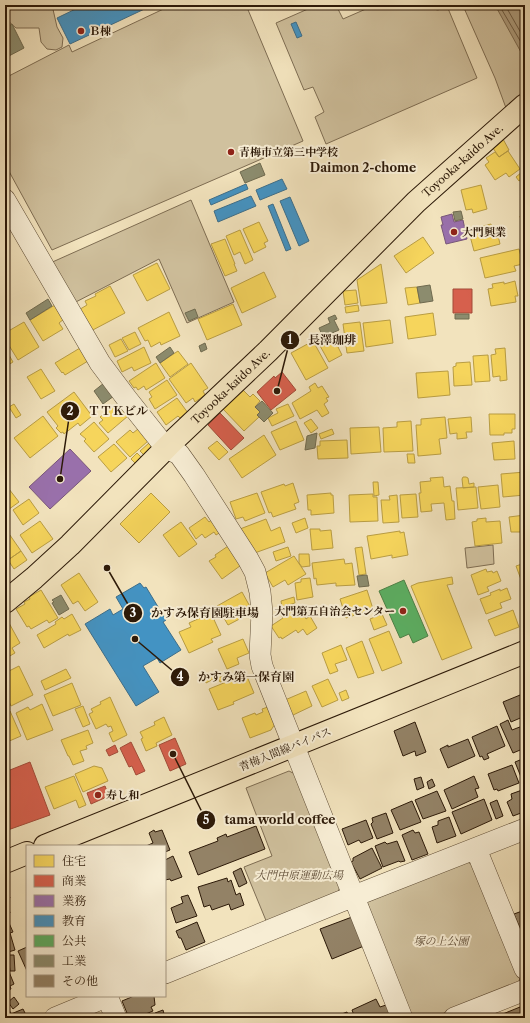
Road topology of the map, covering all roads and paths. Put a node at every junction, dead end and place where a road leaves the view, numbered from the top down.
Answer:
1 (525, 105) edge
2 (5, 200) edge
3 (166, 448) junction
4 (5, 602) edge
5 (525, 652) edge
6 (293, 746) junction
7 (525, 829) edge
8 (46, 845) edge
9 (476, 849) junction
10 (26, 853) edge
11 (5, 862) edge
12 (353, 897) junction
13 (525, 969) edge
14 (166, 973) edge
15 (525, 990) edge
16 (106, 997) edge
17 (108, 997) edge
18 (55, 1018) edge
19 (116, 1018) edge
20 (402, 1018) edge
21 (454, 1018) edge

1 - 3 main road, Toyooka-kaido Ave.
2 - 3 street
3 - 4 main road, Toyooka-kaido Ave.
3 - 6 street
5 - 6 main road, 青梅入間線バイパス
6 - 8 main road, 青梅入間線バイパス
6 - 12 street
7 - 9 street
9 - 12 street
9 - 13 street
10 - 11 main road
12 - 14 street
12 - 20 street
15 - 21 street
16 - 18 street
17 - 19 street

